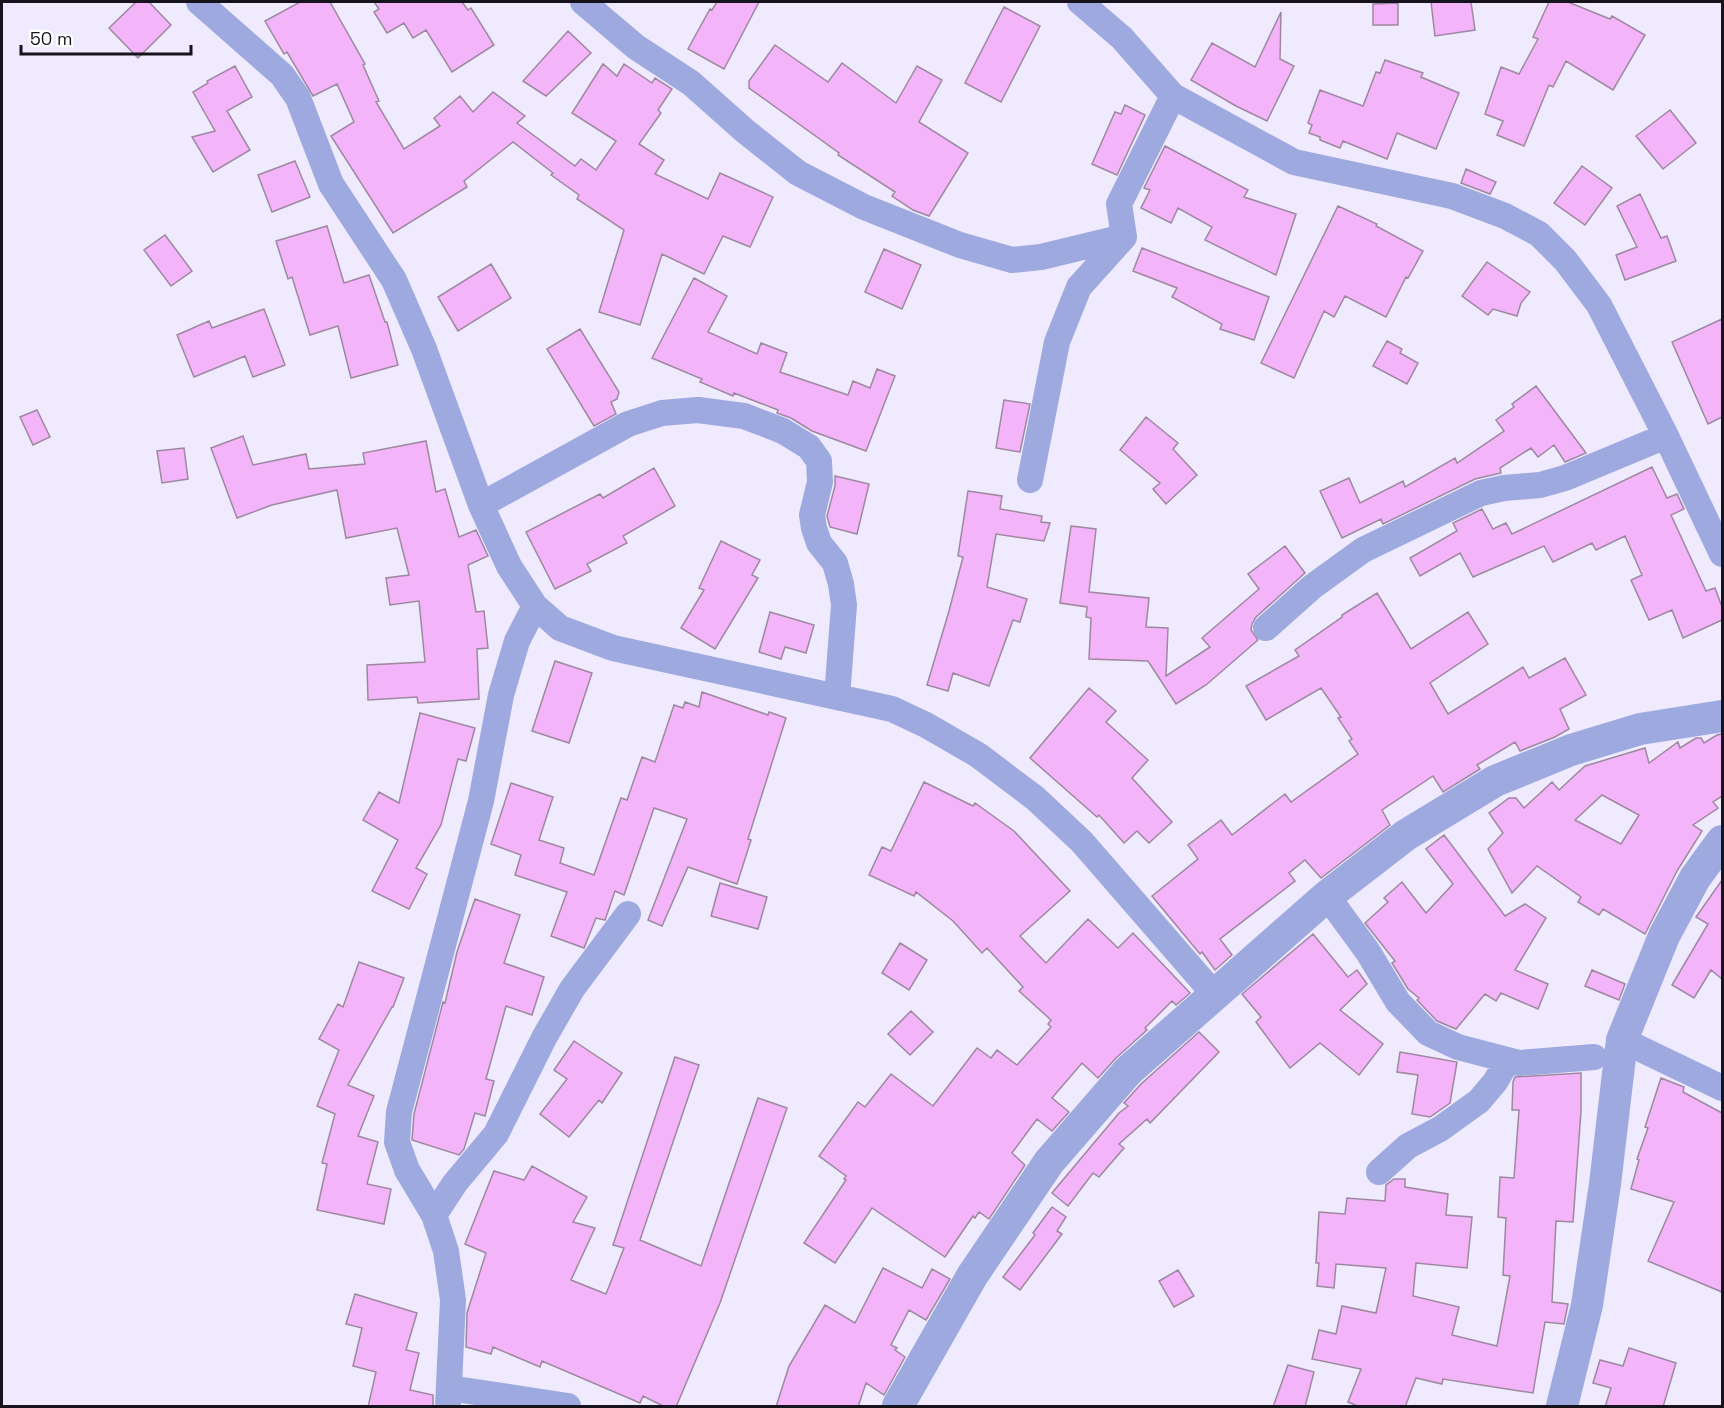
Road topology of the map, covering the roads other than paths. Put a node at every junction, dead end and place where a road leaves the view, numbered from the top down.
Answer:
1 (199, 2) edge
2 (583, 2) edge
3 (1080, 2) edge
4 (1173, 96) junction
5 (1124, 237) junction
6 (1666, 436) junction
7 (1030, 480) dead end
8 (481, 505) junction
9 (1722, 554) edge
10 (535, 606) junction
11 (1266, 628) dead end
12 (837, 697) junction
13 (1722, 716) edge
14 (1722, 841) edge
15 (1327, 896) junction
16 (628, 914) dead end
17 (1214, 994) junction
18 (1622, 1040) junction
19 (1594, 1057) dead end
20 (1508, 1060) junction
21 (1722, 1088) edge
22 (1379, 1172) dead end
23 (434, 1215) junction
24 (448, 1397) edge
25 (568, 1407) edge
26 (898, 1407) edge
27 (1562, 1407) edge

1 - 8 street
2 - 5 street
3 - 4 street
4 - 5 street
4 - 6 street
5 - 7 street
6 - 9 street
6 - 11 street
8 - 10 street
8 - 12 street
10 - 12 street
10 - 23 street
12 - 17 street
13 - 15 street
14 - 18 street
15 - 17 street
15 - 20 street
16 - 23 street
17 - 26 street
18 - 21 street
18 - 27 street
19 - 20 street
20 - 22 street
23 - 24 street
24 - 25 street

